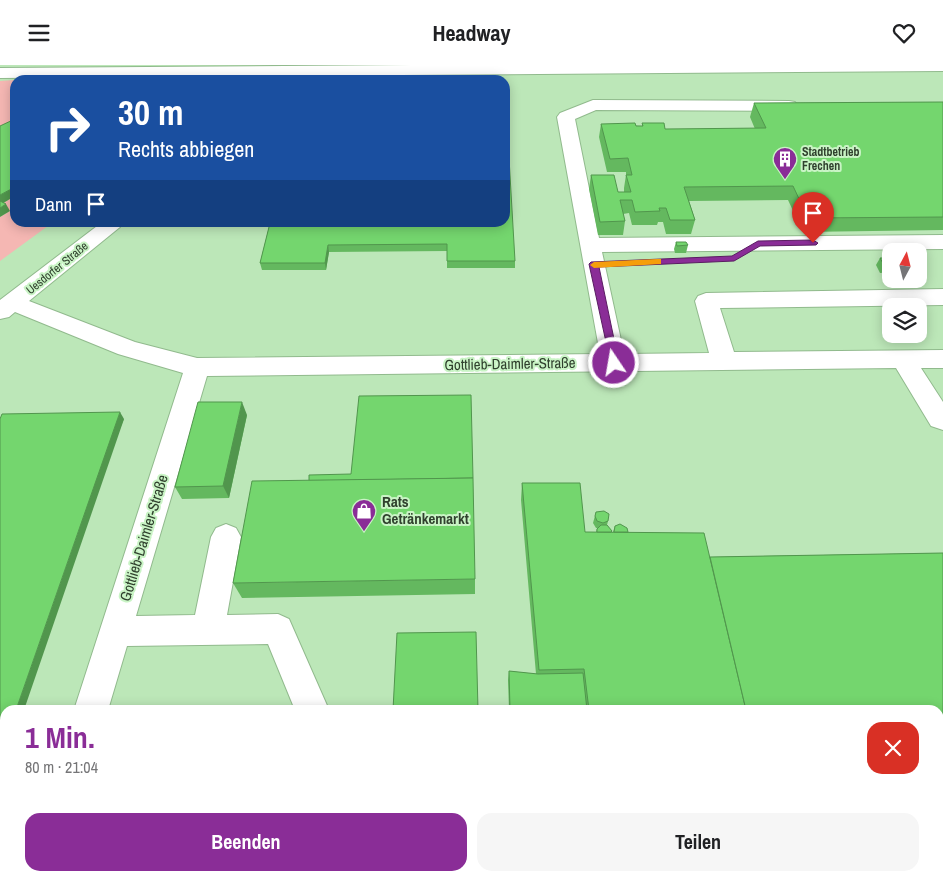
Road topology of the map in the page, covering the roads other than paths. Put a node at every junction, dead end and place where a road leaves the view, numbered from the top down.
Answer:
1 (943, 66) edge
2 (98, 72) junction
3 (0, 73) edge
4 (110, 75) edge
5 (278, 75) edge
6 (807, 106) edge
7 (108, 227) edge
8 (943, 242) edge
9 (592, 255) junction
10 (943, 297) edge
11 (7, 308) edge
12 (903, 359) junction
13 (943, 359) edge
14 (724, 361) junction
15 (614, 363) junction
16 (197, 367) junction
17 (943, 420) edge
18 (226, 537) dead end
19 (115, 631) junction
20 (208, 631) junction
21 (93, 705) edge
22 (310, 705) edge

1 - 5 street
2 - 3 street
2 - 4 street
2 - 5 street
6 - 9 street
7 - 11 street, Uesdorfer Straße
8 - 9 street
9 - 15 street
10 - 14 street
11 - 16 street, Gottlieb-Daimler-Straße
12 - 13 street, Gottlieb-Daimler-Straße
12 - 14 street, Gottlieb-Daimler-Straße
12 - 17 street
14 - 15 street, Gottlieb-Daimler-Straße
15 - 16 street, Gottlieb-Daimler-Straße
16 - 19 street, Gottlieb-Daimler-Straße
18 - 20 street
19 - 20 street
19 - 21 street, Gottlieb-Daimler-Straße
20 - 22 street

